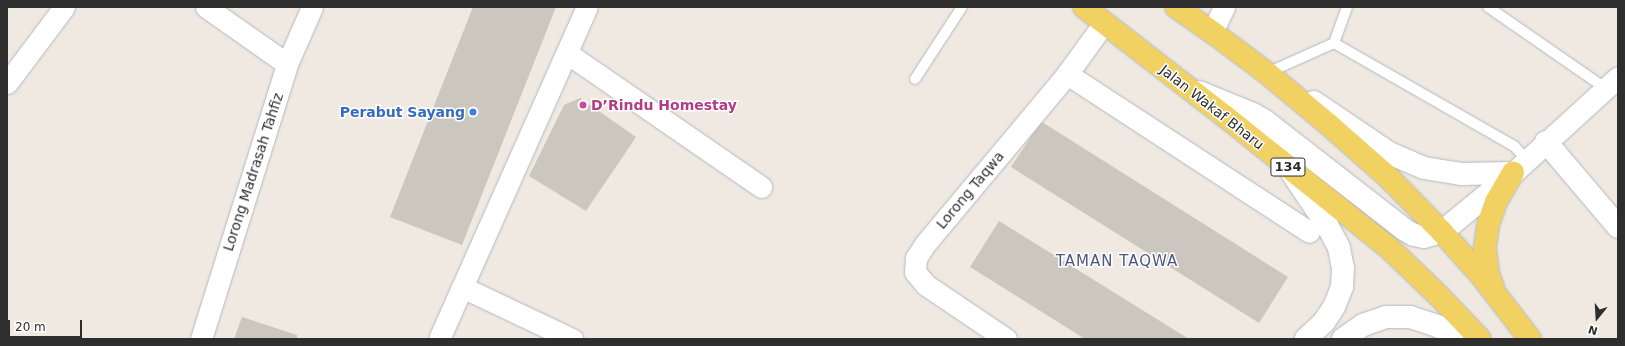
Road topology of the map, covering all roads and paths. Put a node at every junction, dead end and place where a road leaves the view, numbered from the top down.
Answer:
1 (64, 7) edge
2 (206, 7) edge
3 (312, 7) edge
4 (587, 7) edge
5 (962, 7) edge
6 (1084, 7) edge
7 (1176, 7) edge
8 (1224, 7) edge
9 (1347, 7) edge
10 (1488, 7) edge
11 (1104, 23) junction
12 (1212, 32) junction
13 (1334, 43) junction
14 (567, 53) junction
15 (287, 64) junction
16 (1267, 73) junction
17 (1067, 74) junction
18 (915, 79) dead end
19 (1612, 82) edge
20 (7, 83) edge
21 (1188, 88) junction
22 (1546, 142) junction
23 (1287, 166) junction
24 (1520, 167) junction
25 (761, 186) dead end
26 (1618, 227) edge
27 (1308, 232) dead end
28 (1442, 232) junction
29 (462, 288) junction
30 (1496, 295) junction
31 (200, 339) edge
32 (439, 339) edge
33 (572, 339) edge
34 (1006, 339) edge
35 (1306, 339) edge
36 (1343, 339) edge
37 (1468, 339) edge
38 (1480, 339) edge
39 (1530, 339) edge

1 - 20 street
2 - 15 street
3 - 15 street, Lorong Madrasah Tahfiz
4 - 14 street
5 - 18 lane
6 - 11 main road, Jalan Wakaf Bharu / 134
7 - 12 main road
8 - 12 street
9 - 13 lane
10 - 19 lane
11 - 17 street, Lorong Taqwa
11 - 21 main road, Jalan Wakaf Bharu / 134
12 - 16 main road
13 - 16 lane
13 - 24 lane
14 - 25 street
14 - 29 street
15 - 31 street, Lorong Madrasah Tahfiz
16 - 24 street
16 - 28 main road
17 - 27 street
17 - 34 street, Lorong Taqwa
19 - 22 street
21 - 23 main road, Jalan Wakaf Bharu / 134
21 - 28 street
22 - 24 street
22 - 26 street
23 - 35 street
23 - 38 main road, Jalan Wakaf Bharu / 134
24 - 28 street
24 - 30 main road
28 - 30 main road
29 - 32 street
29 - 33 street
30 - 39 main road
36 - 37 street

